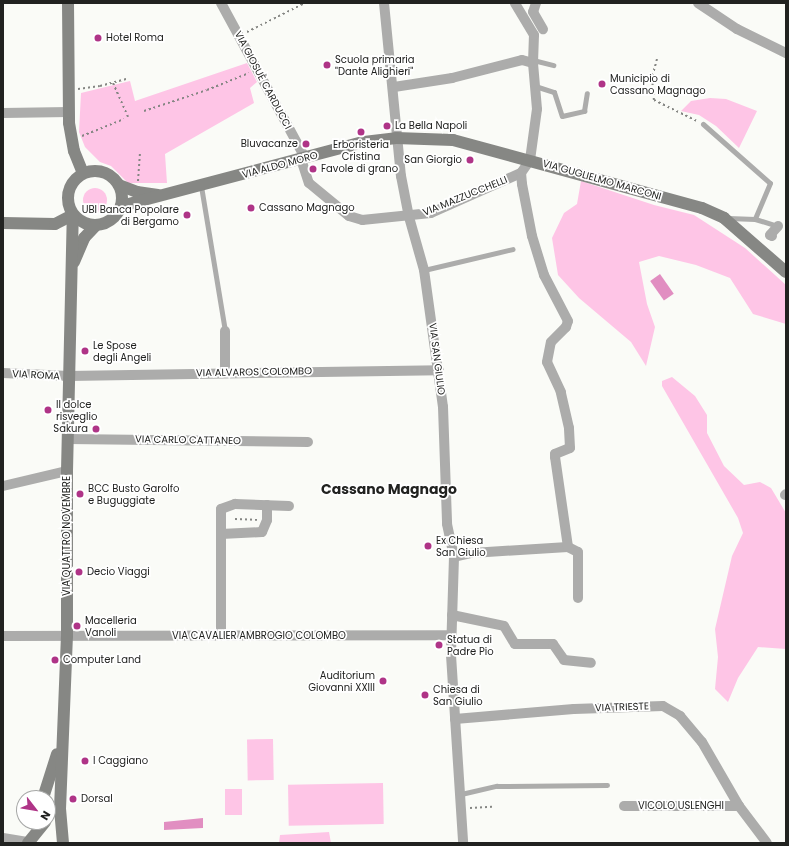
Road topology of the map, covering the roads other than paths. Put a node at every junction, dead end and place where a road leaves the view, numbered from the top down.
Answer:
1 (68, 3) edge
2 (221, 3) edge
3 (384, 3) edge
4 (516, 3) edge
5 (536, 3) edge
6 (698, 3) edge
7 (543, 29) dead end
8 (786, 53) edge
9 (533, 62) junction
10 (553, 65) dead end
11 (535, 86) junction
12 (394, 87) junction
13 (587, 93) dead end
14 (69, 112) junction
15 (3, 113) edge
16 (703, 124) road end
17 (396, 138) junction
18 (303, 158) junction
19 (530, 160) junction
20 (83, 173) junction
21 (521, 173) junction
22 (119, 185) junction
23 (201, 186) junction
24 (164, 196) junction
25 (121, 206) junction
26 (73, 215) junction
27 (409, 217) junction
28 (724, 218) junction
29 (755, 219) junction
30 (3, 223) edge
31 (55, 224) junction
32 (95, 226) junction
33 (778, 226) joint
34 (72, 233) junction
35 (772, 236) dead end
36 (513, 249) dead end
37 (74, 263) junction
38 (424, 270) junction
39 (786, 272) edge
40 (225, 331) joint
41 (439, 370) junction
42 (3, 373) edge
43 (225, 373) junction
44 (69, 376) junction
45 (68, 439) junction
46 (308, 442) dead end
47 (67, 471) junction
48 (3, 486) edge
49 (267, 505) junction
50 (289, 506) dead end
51 (221, 534) junction
52 (568, 547) junction
53 (454, 557) junction
54 (578, 598) dead end
55 (452, 615) junction
56 (221, 635) junction
57 (451, 635) junction
58 (3, 636) edge
59 (67, 636) junction
60 (591, 663) dead end
61 (455, 719) junction
62 (64, 724) junction
63 (607, 785) dead end
64 (45, 790) edge
65 (461, 794) junction
66 (624, 806) dead end
67 (738, 806) junction
68 (60, 809) junction
69 (56, 812) edge
70 (32, 830) edge
71 (38, 830) edge
72 (3, 838) edge
73 (28, 842) edge
74 (63, 843) edge
75 (463, 843) edge
76 (767, 843) edge

1 - 14 main road
2 - 18 street, VIA GIOSUÈ CARDUCCI
3 - 12 street, VIA SAN GIULIO
4 - 9 street
5 - 7 street
6 - 8 street
9 - 10 lane
9 - 11 street
9 - 12 street
11 - 13 lane
11 - 19 street
12 - 17 street, VIA SAN GIULIO
14 - 15 street
14 - 20 main road
16 - 29 lane
17 - 18 main road, VIA ALDO MORO
17 - 19 main road, VIA GUGLIELMO MARCONI
17 - 27 street, VIA SAN GIULIO
18 - 23 main road, VIA ALDO MORO
18 - 27 street, VIA GIOSUÈ CARDUCCI
19 - 21 street
19 - 28 main road, VIA GUGLIELMO MARCONI
20 - 22 main road
20 - 26 main road, VIA QUATTRO NOVEMBRE
21 - 27 street, VIA MAZZUCCHELLI
21 - 52 street
22 - 24 main road, VIA ALDO MORO
22 - 25 main road
23 - 24 main road, VIA ALDO MORO
23 - 40 lane
24 - 25 main road, VIA ALDO MORO
25 - 32 main road, VIA QUATTRO NOVEMBRE
26 - 31 main road
26 - 32 main road
26 - 34 main road, VIA QUATTRO NOVEMBRE
27 - 38 street, VIA SAN GIULIO
28 - 29 lane
28 - 39 main road, VIA GUGLIELMO MARCONI
29 - 33 lane
30 - 31 main road
31 - 34 main road
32 - 37 main road, VIA QUATTRO NOVEMBRE
33 - 35 street
34 - 37 main road, VIA QUATTRO NOVEMBRE
36 - 38 lane
37 - 44 main road, VIA QUATTRO NOVEMBRE
38 - 41 street, VIA SAN GIULIO
40 - 43 street
41 - 43 street, VIA ALVAROS COLOMBO
41 - 53 street, VIA SAN GIULIO
42 - 44 street, VIA ROMA
43 - 44 street, VIA ALVAROS COLOMBO
44 - 45 main road, VIA QUATTRO NOVEMBRE
45 - 46 street, VIA CARLO CATTANEO
45 - 47 main road, VIA QUATTRO NOVEMBRE
47 - 48 street
47 - 59 main road, VIA QUATTRO NOVEMBRE
49 - 50 street
49 - 51 street
49 - 51 street
51 - 56 street
52 - 53 street
52 - 54 street
53 - 55 street, VIA SAN GIULIO
55 - 57 street, VIA SAN GIULIO
55 - 60 street
56 - 57 street, VIA CAVALIER AMBROGIO COLOMBO
56 - 59 street, VIA CAVALIER AMBROGIO COLOMBO
57 - 61 street, VIA SAN GIULIO
58 - 59 street, VIA CAVALIER AMBROGIO COLOMBO
59 - 62 main road, VIA QUATTRO NOVEMBRE
61 - 65 street, VIA SAN GIULIO
61 - 67 street, VIA TRIESTE
62 - 64 main road
62 - 68 main road, VIA QUATTRO NOVEMBRE
63 - 65 lane
65 - 75 street, VIA SAN GIULIO
66 - 67 street, VICOLO USLENGHI
67 - 76 street, VIA TRIESTE
68 - 69 main road
68 - 74 main road, VIA QUATTRO NOVEMBRE
70 - 73 main road
71 - 73 main road
72 - 73 street

